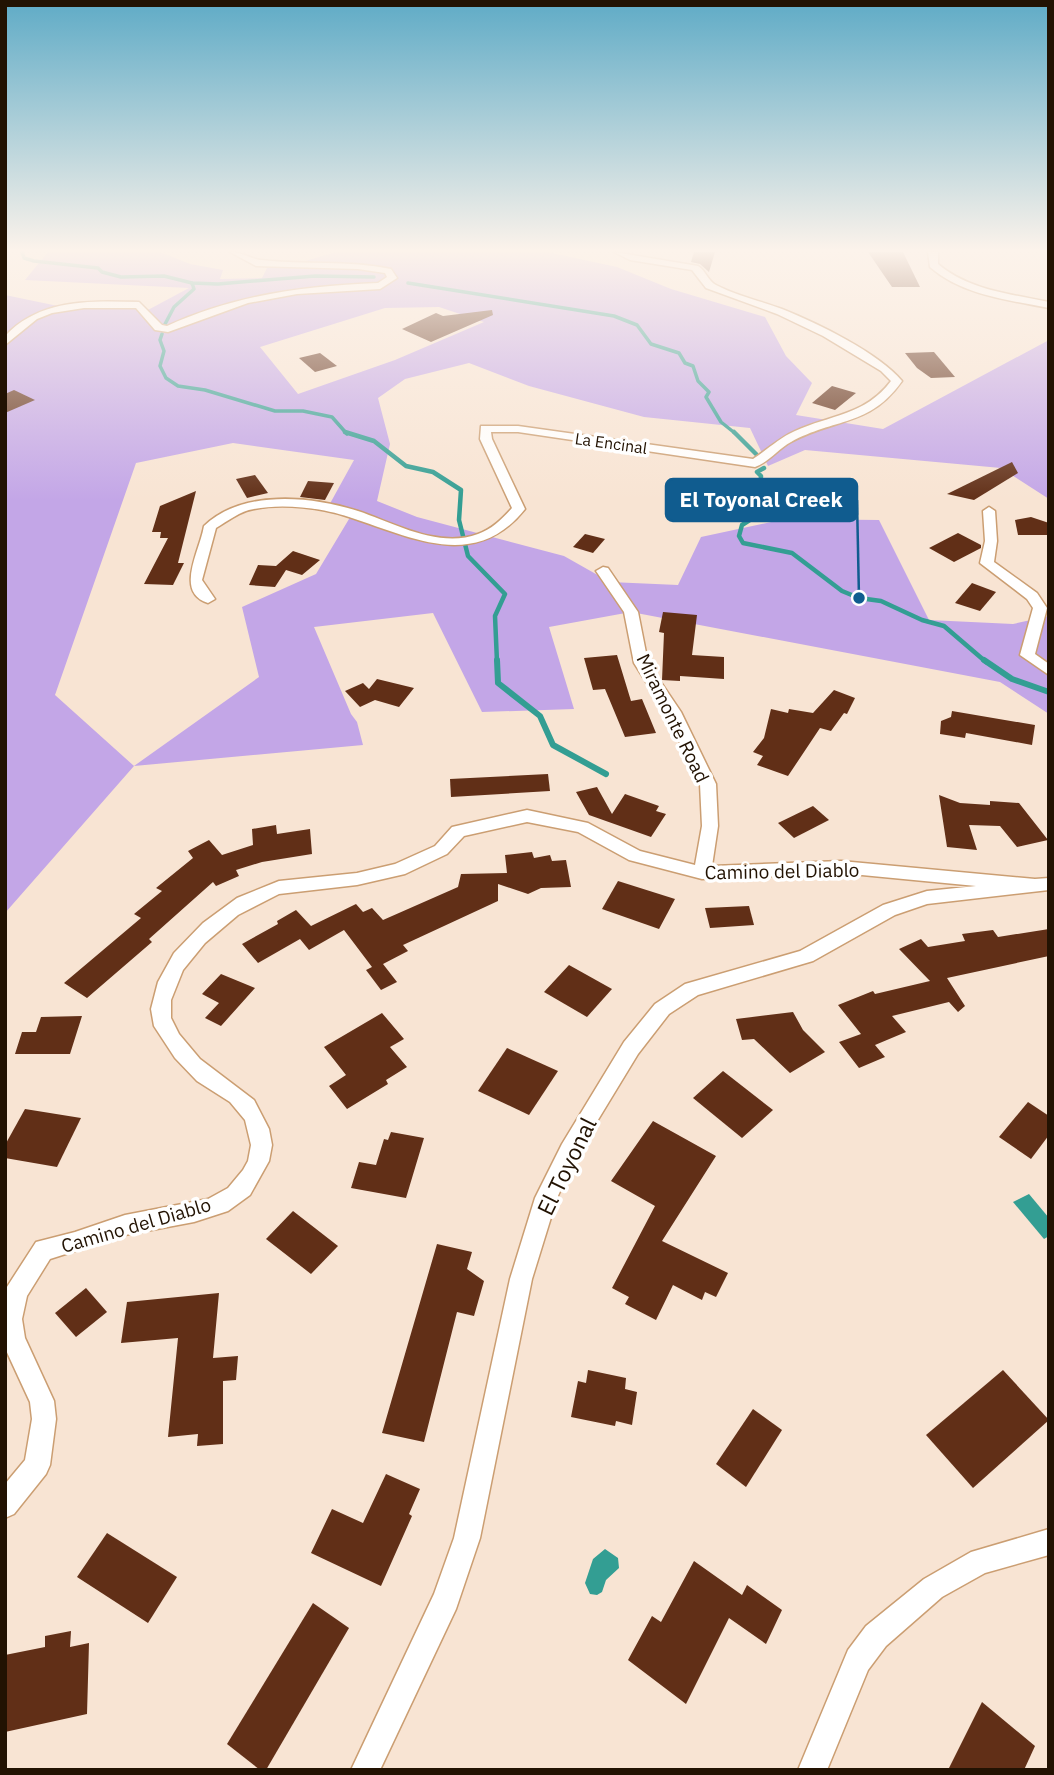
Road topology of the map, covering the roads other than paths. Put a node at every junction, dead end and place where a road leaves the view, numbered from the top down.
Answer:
1 (828, 335) edge
2 (989, 511) dead end
3 (603, 571) dead end
4 (208, 598) dead end
5 (1049, 671) edge
6 (702, 873) junction
7 (1041, 885) edge
8 (5, 1505) edge
9 (1049, 1542) edge
10 (365, 1770) edge
11 (812, 1770) edge

1 - 4 street, La Encinal
2 - 5 street
3 - 6 street, Miramonte Road
6 - 7 street, Camino del Diablo
6 - 8 street, Camino del Diablo
7 - 10 street, El Toyonal
9 - 11 street

